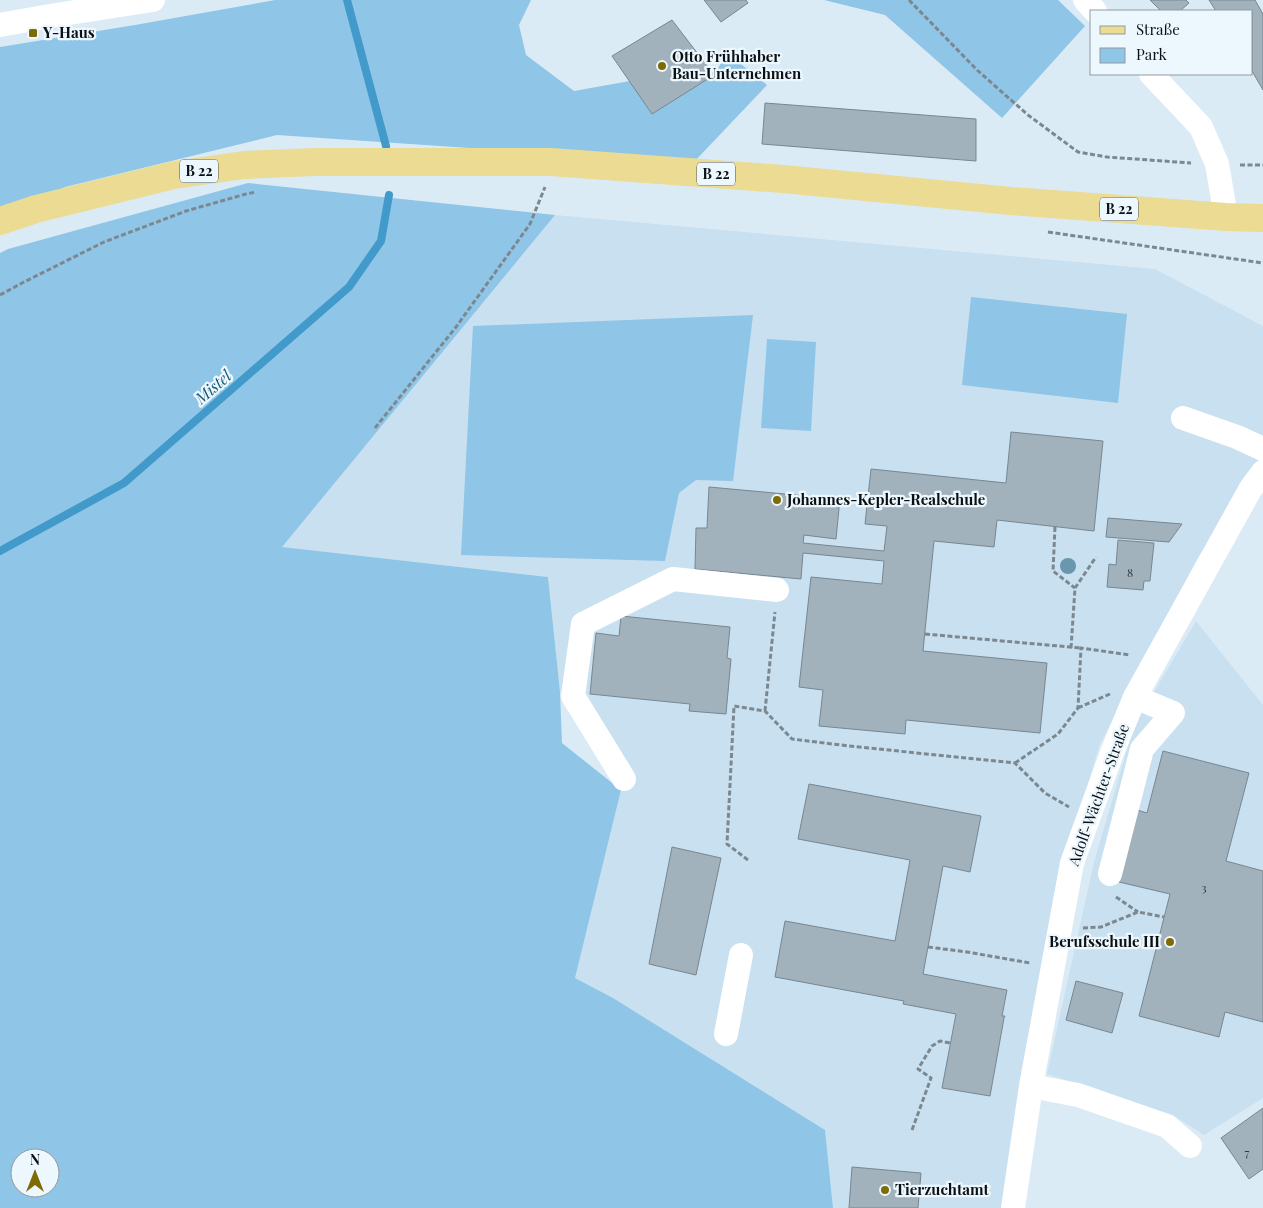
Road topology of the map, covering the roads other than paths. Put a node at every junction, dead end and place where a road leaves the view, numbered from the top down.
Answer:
1 (153, 0) edge
2 (1085, 0) edge
3 (126, 2) edge
4 (1094, 10) edge
5 (0, 26) edge
6 (1152, 75) edge
7 (1226, 217) junction
8 (1263, 218) edge
9 (0, 221) edge
10 (1183, 418) dead end
11 (1263, 449) edge
12 (1263, 472) edge
13 (777, 590) road end
14 (1135, 697) junction
15 (624, 778) dead end
16 (1110, 874) dead end
17 (741, 955) dead end
18 (726, 1034) dead end
19 (1031, 1086) junction
20 (1190, 1146) dead end
21 (1013, 1208) edge

1 - 3 street
2 - 4 street
3 - 5 street
6 - 7 street
7 - 8 main road, B 22
7 - 9 main road, B 22
10 - 11 street
12 - 14 street, Adolf-Wächter-Straße
13 - 15 street
14 - 16 street
14 - 19 street, Adolf-Wächter-Straße
17 - 18 street
19 - 20 street
19 - 21 street, Adolf-Wächter-Straße

